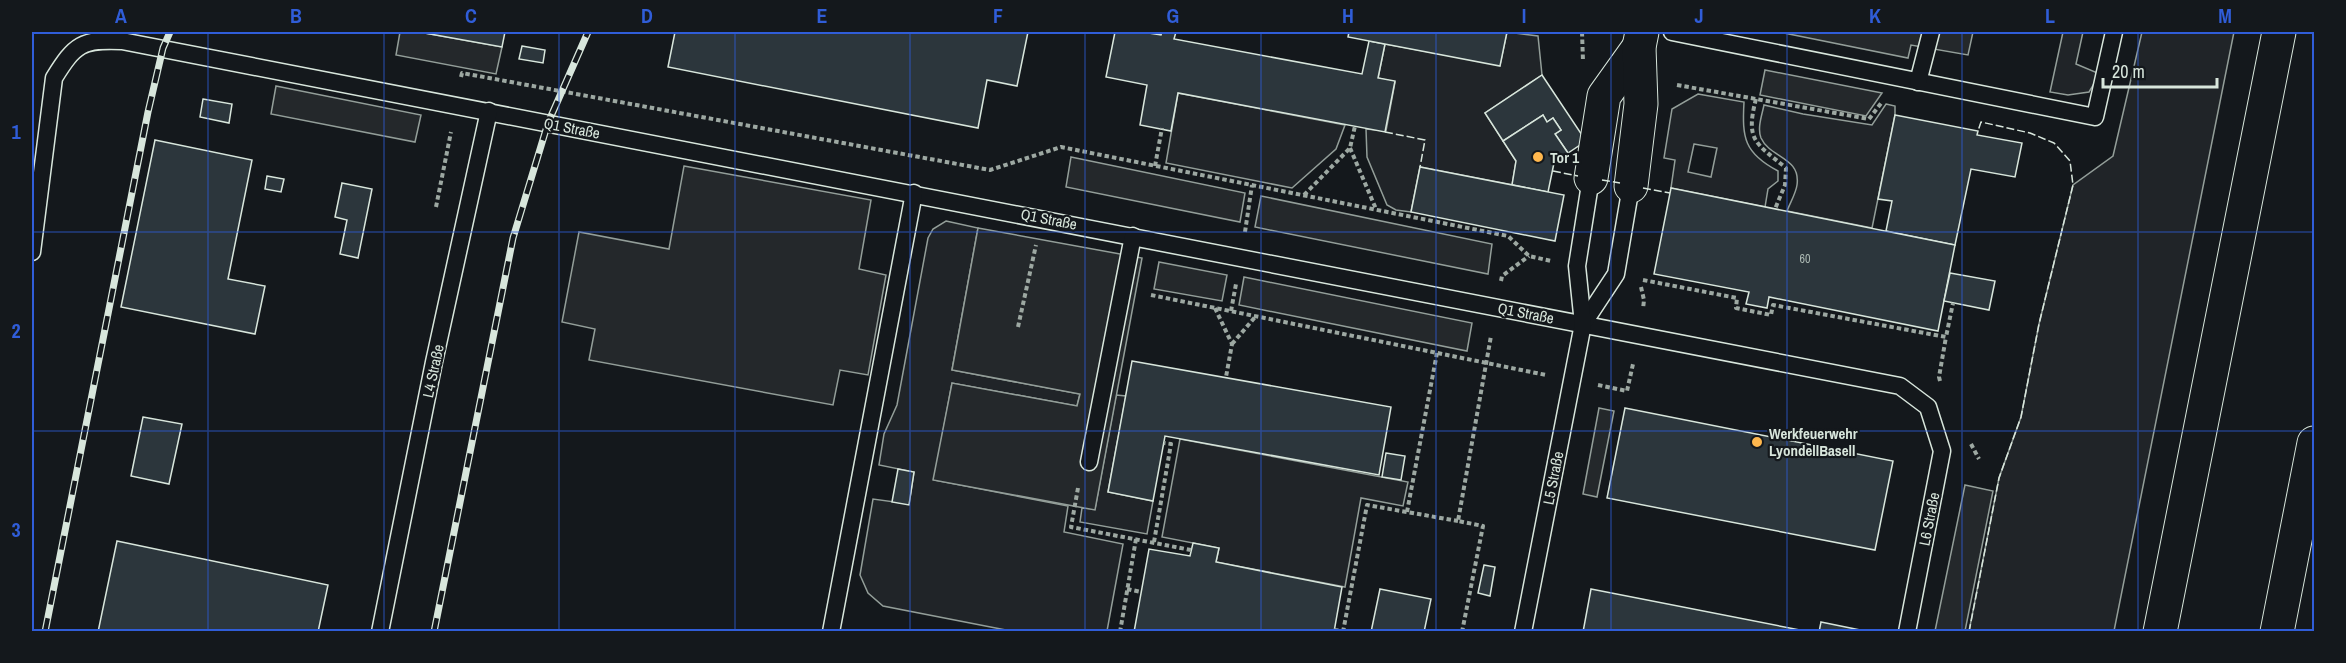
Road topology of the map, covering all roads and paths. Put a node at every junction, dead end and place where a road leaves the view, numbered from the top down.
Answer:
1 (1672, 32) edge
2 (1930, 32) edge
3 (2114, 32) edge
4 (2279, 32) edge
5 (1708, 35) edge
6 (1641, 39) edge
7 (1918, 82) junction
8 (1670, 84) dead end
9 (1885, 97) dead end
10 (1756, 99) junction
11 (456, 105) junction
12 (489, 111) junction
13 (1355, 126) dead end
14 (1162, 128) dead end
15 (1350, 148) junction
16 (1155, 166) junction
17 (1591, 178) joint
18 (1631, 186) joint
19 (914, 193) junction
20 (1304, 195) junction
21 (436, 208) dead end
22 (1775, 209) dead end
23 (1376, 210) junction
24 (1042, 218) junction
25 (1133, 236) junction
26 (32, 252) edge
27 (1529, 256) junction
28 (1577, 266) junction
29 (1123, 289) junction
30 (1953, 303) dead end
31 (1496, 307) junction
32 (1214, 308) junction
33 (1256, 316) junction
34 (1583, 324) junction
35 (1017, 327) dead end
36 (1639, 334) junction
37 (1232, 344) junction
38 (1437, 354) junction
39 (1486, 363) junction
40 (1226, 377) dead end
41 (1573, 380) junction
42 (1928, 407) joint
43 (1164, 443) dead end
44 (2314, 443) edge
45 (1089, 462) dead end
46 (1078, 484) dead end
47 (1407, 512) junction
48 (1458, 521) junction
49 (1136, 539) junction
50 (1154, 542) junction
51 (1191, 550) dead end
52 (1127, 589) junction
53 (1141, 592) dead end
54 (1334, 630) edge
55 (1343, 631) edge
56 (380, 632) edge
57 (831, 632) edge
58 (1120, 632) edge
59 (1462, 632) edge
60 (1523, 632) edge
61 (1907, 632) edge
62 (2160, 632) edge
63 (2277, 632) edge

1 - 5 lane
2 - 7 lane
3 - 7 lane
4 - 62 main road
5 - 7 lane
6 - 17 main road
6 - 18 main road
8 - 10 path
9 - 10 path
10 - 22 path
11 - 12 lane, Q1 Straße
11 - 16 path
11 - 21 path
11 - 26 lane, Q1 Straße
12 - 19 lane, Q1 Straße
12 - 56 lane, L4 Straße
13 - 15 path
14 - 16 path
15 - 20 path
15 - 23 path
16 - 20 path
17 - 28 lane
18 - 34 lane
19 - 24 lane, Q1 Straße
19 - 57 lane
20 - 23 path
23 - 27 path
24 - 25 lane, Q1 Straße
24 - 35 path
25 - 29 lane
25 - 31 lane, Q1 Straße
27 - 28 path
27 - 31 path
28 - 34 lane
29 - 32 path
29 - 45 lane
30 - 36 path
31 - 34 lane, Q1 Straße
31 - 39 path
32 - 33 path
32 - 37 path
33 - 37 path
33 - 38 path
34 - 36 lane, Q1 Straße
34 - 41 lane, L5 Straße
36 - 41 path
36 - 42 lane, Q1 Straße
37 - 40 path
38 - 39 path
38 - 47 path
39 - 41 path
39 - 48 path
41 - 60 lane, L5 Straße
42 - 61 lane, L6 Straße
43 - 50 path
44 - 63 main road
46 - 49 path
47 - 48 path
47 - 55 path
48 - 59 path
49 - 50 path
49 - 52 path
50 - 51 path
52 - 53 path
52 - 58 path
54 - 55 path

